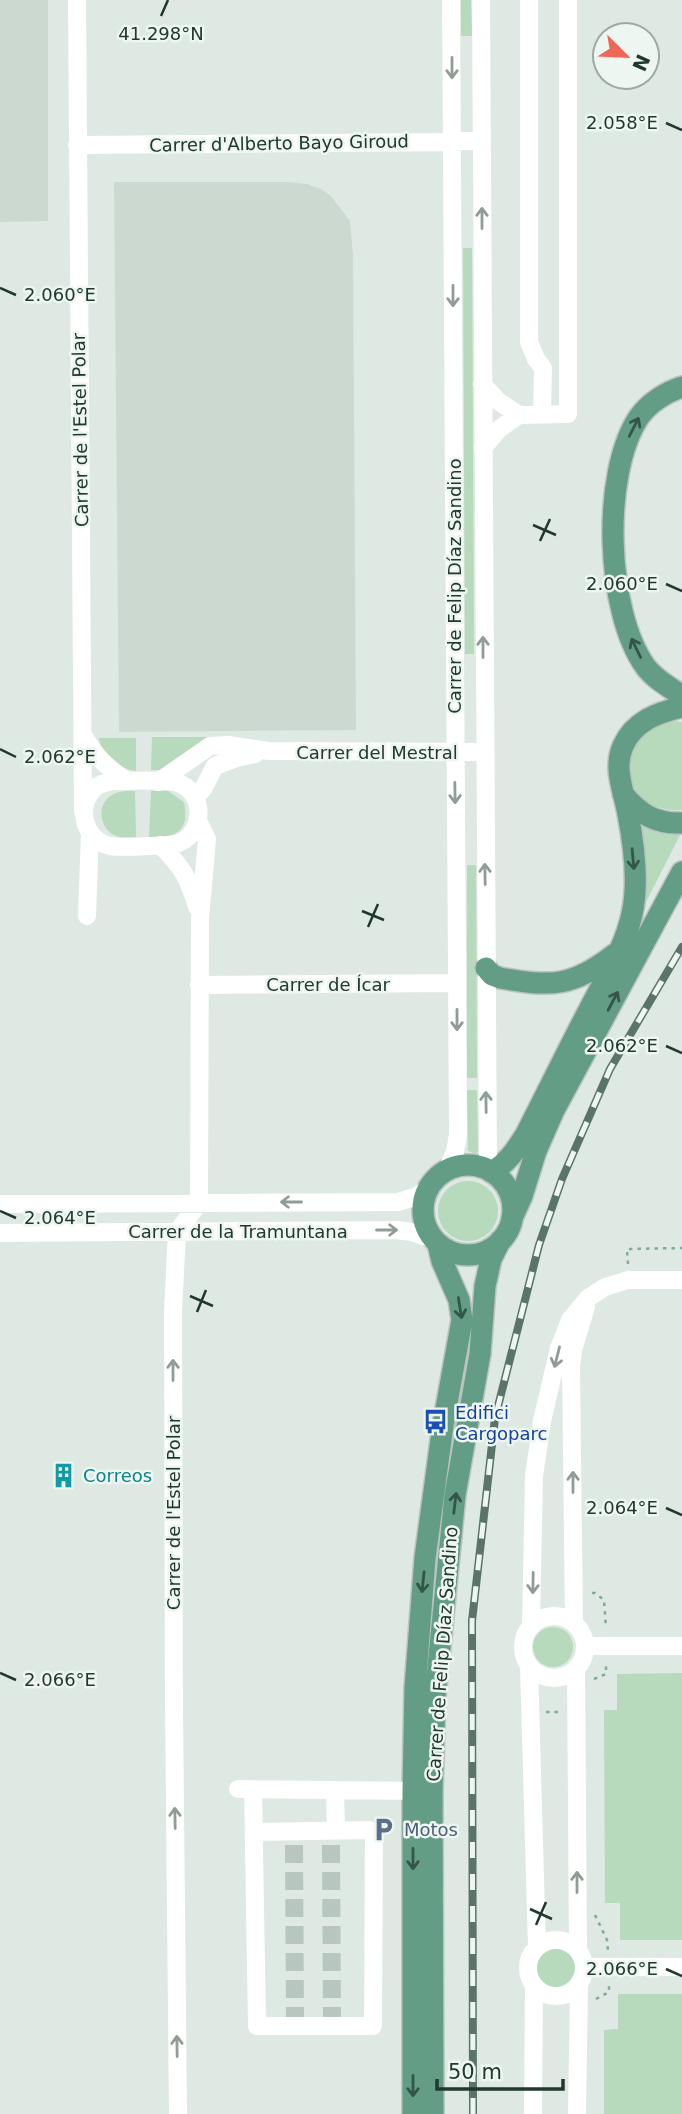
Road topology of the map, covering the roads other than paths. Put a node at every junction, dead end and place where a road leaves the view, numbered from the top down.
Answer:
1 (77, 0) edge
2 (451, 0) edge
3 (481, 0) edge
4 (529, 0) edge
5 (568, 0) edge
6 (481, 139) junction
7 (452, 142) junction
8 (77, 145) junction
9 (482, 384) junction
10 (682, 387) edge
11 (542, 414) junction
12 (519, 415) junction
13 (482, 448) junction
14 (682, 696) edge
15 (682, 707) edge
16 (83, 735) junction
17 (270, 751) junction
18 (484, 752) junction
19 (455, 753) junction
20 (127, 781) junction
21 (158, 782) junction
22 (622, 792) junction
23 (195, 798) junction
24 (83, 812) junction
25 (198, 821) junction
26 (682, 822) edge
27 (90, 834) junction
28 (160, 845) junction
29 (682, 872) edge
30 (87, 916) dead end
31 (200, 919) junction
32 (619, 951) junction
33 (486, 968) junction
34 (457, 983) junction
35 (199, 985) junction
36 (447, 1170) junction
37 (489, 1171) junction
38 (429, 1188) junction
39 (199, 1203) junction
40 (0, 1204) edge
41 (512, 1218) junction
42 (177, 1232) junction
43 (0, 1233) edge
44 (500, 1241) junction
45 (435, 1242) junction
46 (682, 1280) edge
47 (588, 1298) junction
48 (574, 1623) junction
49 (531, 1626) junction
50 (585, 1646) junction
51 (682, 1646) edge
52 (529, 1667) junction
53 (576, 1668) junction
54 (335, 1790) junction
55 (422, 1791) junction
56 (254, 1832) junction
57 (333, 1835) junction
58 (537, 1947) junction
59 (682, 1967) edge
60 (580, 1968) junction
61 (534, 1987) junction
62 (178, 2114) edge
63 (413, 2114) edge
64 (433, 2114) edge
65 (533, 2114) edge
66 (577, 2114) edge

1 - 8 street, Carrer de l'Estel Polar
2 -> 7 street, Carrer de Felip Díaz Sandino
3 - 6 street, Carrer de Felip Díaz Sandino
4 - 11 street
5 - 11 street
6 - 7 street, Carrer d'Alberto Bayo Giroud
9 -> 6 street, Carrer de Felip Díaz Sandino
7 - 8 street, Carrer d'Alberto Bayo Giroud
7 -> 19 street, Carrer de Felip Díaz Sandino
8 - 16 street, Carrer de l'Estel Polar
9 - 12 street
9 - 13 street, Carrer de Felip Díaz Sandino
14 -> 10 main road
11 - 12 street
12 - 13 street
18 -> 13 street, Carrer de Felip Díaz Sandino
15 - 22 main road
16 - 20 street
16 - 24 street, Carrer de l'Estel Polar
17 - 19 street, Carrer del Mestral
17 - 21 street, Carrer del Mestral
17 - 23 street, Carrer del Mestral
18 - 19 street, Carrer del Mestral
33 -> 18 street, Carrer de Felip Díaz Sandino
19 -> 34 street, Carrer de Felip Díaz Sandino
20 - 21 street
20 - 24 street
21 - 23 street
22 - 26 main road
22 -> 32 main road
23 - 25 street
24 - 27 street
25 - 28 street
25 - 31 street
27 - 28 street
27 - 30 street
28 - 31 street
41 -> 29 main road
31 - 35 street
32 - 33 main road
32 - 37 main road
37 -> 33 street, Carrer de Felip Díaz Sandino
34 - 35 street, Carrer de Ícar
34 -> 36 street, Carrer de Felip Díaz Sandino
35 - 39 street
36 - 37 main road
36 - 38 main road
37 - 41 main road
38 -> 39 street, Carrer de la Tramuntana
38 - 45 main road
39 - 40 street, Carrer de la Tramuntana
39 - 42 street
41 - 44 main road
42 - 43 street, Carrer de la Tramuntana
42 -> 45 street, Carrer de la Tramuntana
62 -> 42 street, Carrer de l'Estel Polar
44 - 45 main road
55 -> 44 main road, Carrer de Felip Díaz Sandino
45 -> 55 main road, Carrer de Felip Díaz Sandino
46 - 47 street
48 -> 47 street
47 -> 49 street
48 - 49 street
48 - 50 street
49 - 52 street
50 - 51 street
50 - 53 street
52 - 53 street
52 - 58 street
60 -> 53 street
54 - 55 street
54 - 56 street
54 - 57 street
55 -> 63 main road, Carrer de Felip Díaz Sandino
55 - 64 main road, Carrer de Felip Díaz Sandino
56 - 57 street
56 - 57 street
58 - 60 street
58 - 61 street
59 - 60 street
60 - 61 street
60 - 66 street
61 - 65 street

